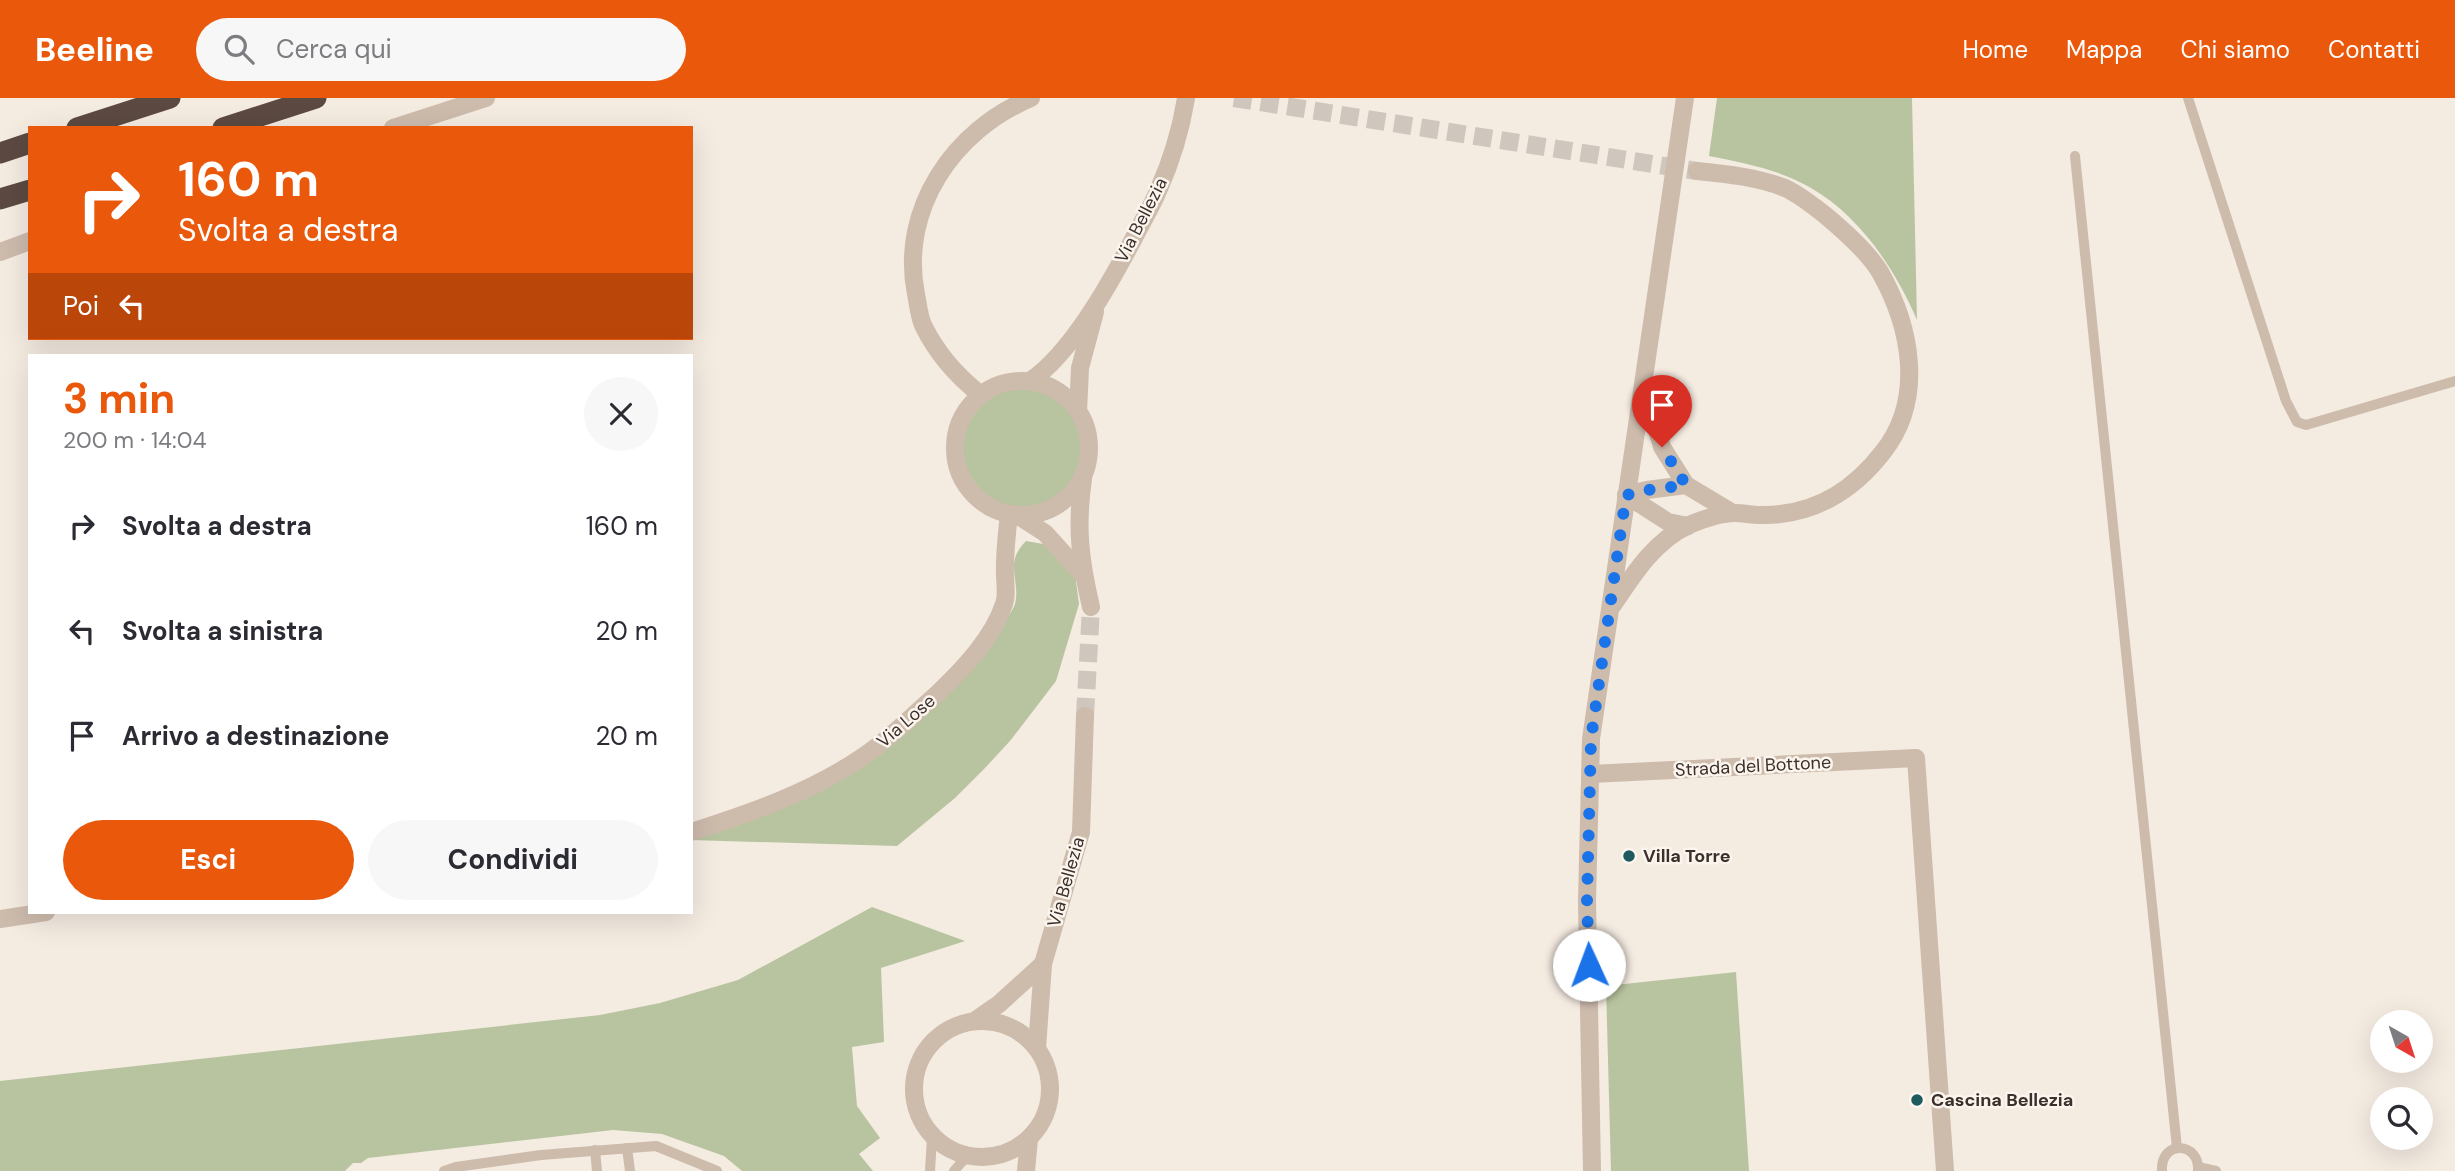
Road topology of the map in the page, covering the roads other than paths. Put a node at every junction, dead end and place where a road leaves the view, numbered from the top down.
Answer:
1 (170, 98) edge
2 (316, 98) edge
3 (486, 98) edge
4 (1031, 98) edge
5 (1186, 98) edge
6 (1685, 98) edge
7 (2188, 98) edge
8 (84, 126) edge
9 (229, 126) edge
10 (399, 126) edge
11 (28, 144) edge
12 (0, 153) edge
13 (2074, 156) dead end
14 (1697, 171) tunnel mouth
15 (28, 191) edge
16 (0, 199) edge
17 (28, 243) edge
18 (0, 252) edge
19 (1099, 298) junction
20 (1030, 381) junction
21 (2455, 381) edge
22 (1643, 382) junction
23 (981, 395) junction
24 (1078, 412) junction
25 (1083, 477) junction
26 (1686, 485) junction
27 (1626, 495) junction
28 (1731, 512) junction
29 (1013, 514) junction
30 (1688, 526) junction
31 (1084, 576) junction
32 (1091, 607) tunnel mouth
33 (1610, 609) junction
34 (1085, 716) tunnel mouth
35 (1591, 774) junction
36 (693, 831) edge
37 (33, 914) edge
38 (0, 919) edge
39 (1043, 964) junction
40 (976, 1020) junction
41 (1037, 1048) junction
42 (932, 1137) junction
43 (1029, 1139) junction
44 (627, 1148) junction
45 (2178, 1148) junction
46 (595, 1150) junction
47 (980, 1162) edge
48 (2198, 1169) edge
49 (444, 1171) edge
50 (597, 1171) edge
51 (630, 1171) edge
52 (717, 1171) edge
53 (930, 1171) edge
54 (954, 1171) edge
55 (1026, 1171) edge
56 (1592, 1171) edge
57 (1945, 1171) edge
58 (2162, 1171) edge
59 (2216, 1171) edge

1 - 8 highway
2 - 9 highway
3 - 10 street
4 - 23 street
5 - 19 street, Via Bellezia
6 - 22 street
7 - 21 lane
11 - 12 highway
13 - 45 lane
14 - 28 street
15 - 16 highway
17 - 18 street
19 - 20 street, Via Bellezia
19 - 24 street, Via Bellezia
20 - 23 street, Via Bellezia
20 - 24 street
22 - 26 street
22 - 27 street
23 - 29 street, Via Bellezia
24 - 25 street, Via Bellezia
25 - 29 street
25 - 31 street, Via Bellezia
26 - 27 street
26 - 28 street
27 - 30 street
27 - 33 street
28 - 30 street
29 - 31 street, Via Bellezia
29 - 36 street, Via Lose
30 - 33 street
31 - 32 street, Via Bellezia
33 - 35 street
34 - 39 street, Via Bellezia
35 - 56 street
35 - 57 street, Strada del Bottone
37 - 38 street
39 - 40 street
39 - 41 street, Via Bellezia
40 - 41 street
40 - 42 street
41 - 43 street
42 - 47 street
42 - 53 lane
43 - 47 street
43 - 55 street
44 - 46 lane
44 - 51 lane
44 - 52 lane
45 - 48 lane
45 - 58 lane
46 - 49 lane
46 - 50 lane
47 - 54 lane
48 - 59 lane

